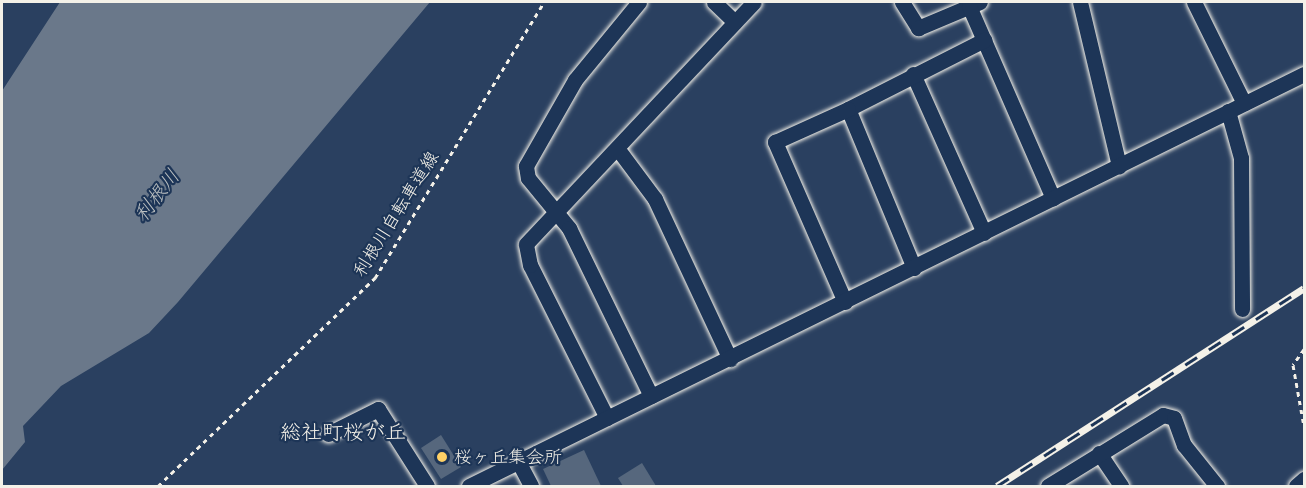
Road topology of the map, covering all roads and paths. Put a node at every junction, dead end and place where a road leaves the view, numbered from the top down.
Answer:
1 (544, 2) edge
2 (639, 2) edge
3 (714, 2) edge
4 (754, 2) edge
5 (902, 2) edge
6 (1080, 2) edge
7 (1194, 2) edge
8 (974, 4) edge
9 (735, 22) junction
10 (984, 40) junction
11 (913, 74) junction
12 (1305, 74) edge
13 (1244, 103) junction
14 (848, 110) junction
15 (1228, 111) junction
16 (617, 148) junction
17 (1119, 166) junction
18 (1053, 198) junction
19 (558, 210) junction
20 (984, 233) junction
21 (914, 268) junction
22 (845, 302) junction
23 (1242, 309) dead end
24 (1305, 349) edge
25 (730, 359) junction
26 (651, 396) junction
27 (607, 418) junction
28 (1305, 426) edge
29 (328, 435) dead end
30 (1100, 453) junction
31 (519, 463) junction
32 (1305, 479) edge
33 (158, 486) edge
34 (427, 486) edge
35 (469, 486) edge
36 (531, 486) edge
37 (1048, 486) edge
38 (1121, 486) edge
39 (1217, 486) edge
40 (1296, 486) edge

1 - 33 path, 利根川自転車道線
2 - 19 street
3 - 9 street
4 - 9 street
5 - 8 street
6 - 17 street
7 - 13 street
8 - 10 street
9 - 16 street
10 - 11 street
10 - 18 street
11 - 14 street
11 - 20 street
12 - 13 street
13 - 15 street
14 - 21 street
14 - 22 street
15 - 17 street
15 - 23 street
16 - 19 street
16 - 25 street
17 - 18 street
18 - 20 street
19 - 26 street
19 - 27 street
20 - 21 street
21 - 22 street
22 - 25 street
24 - 28 path
25 - 26 street
26 - 27 street
27 - 31 street
29 - 34 street
30 - 37 street
30 - 38 street
30 - 39 street
31 - 35 street
31 - 36 street
32 - 40 street

